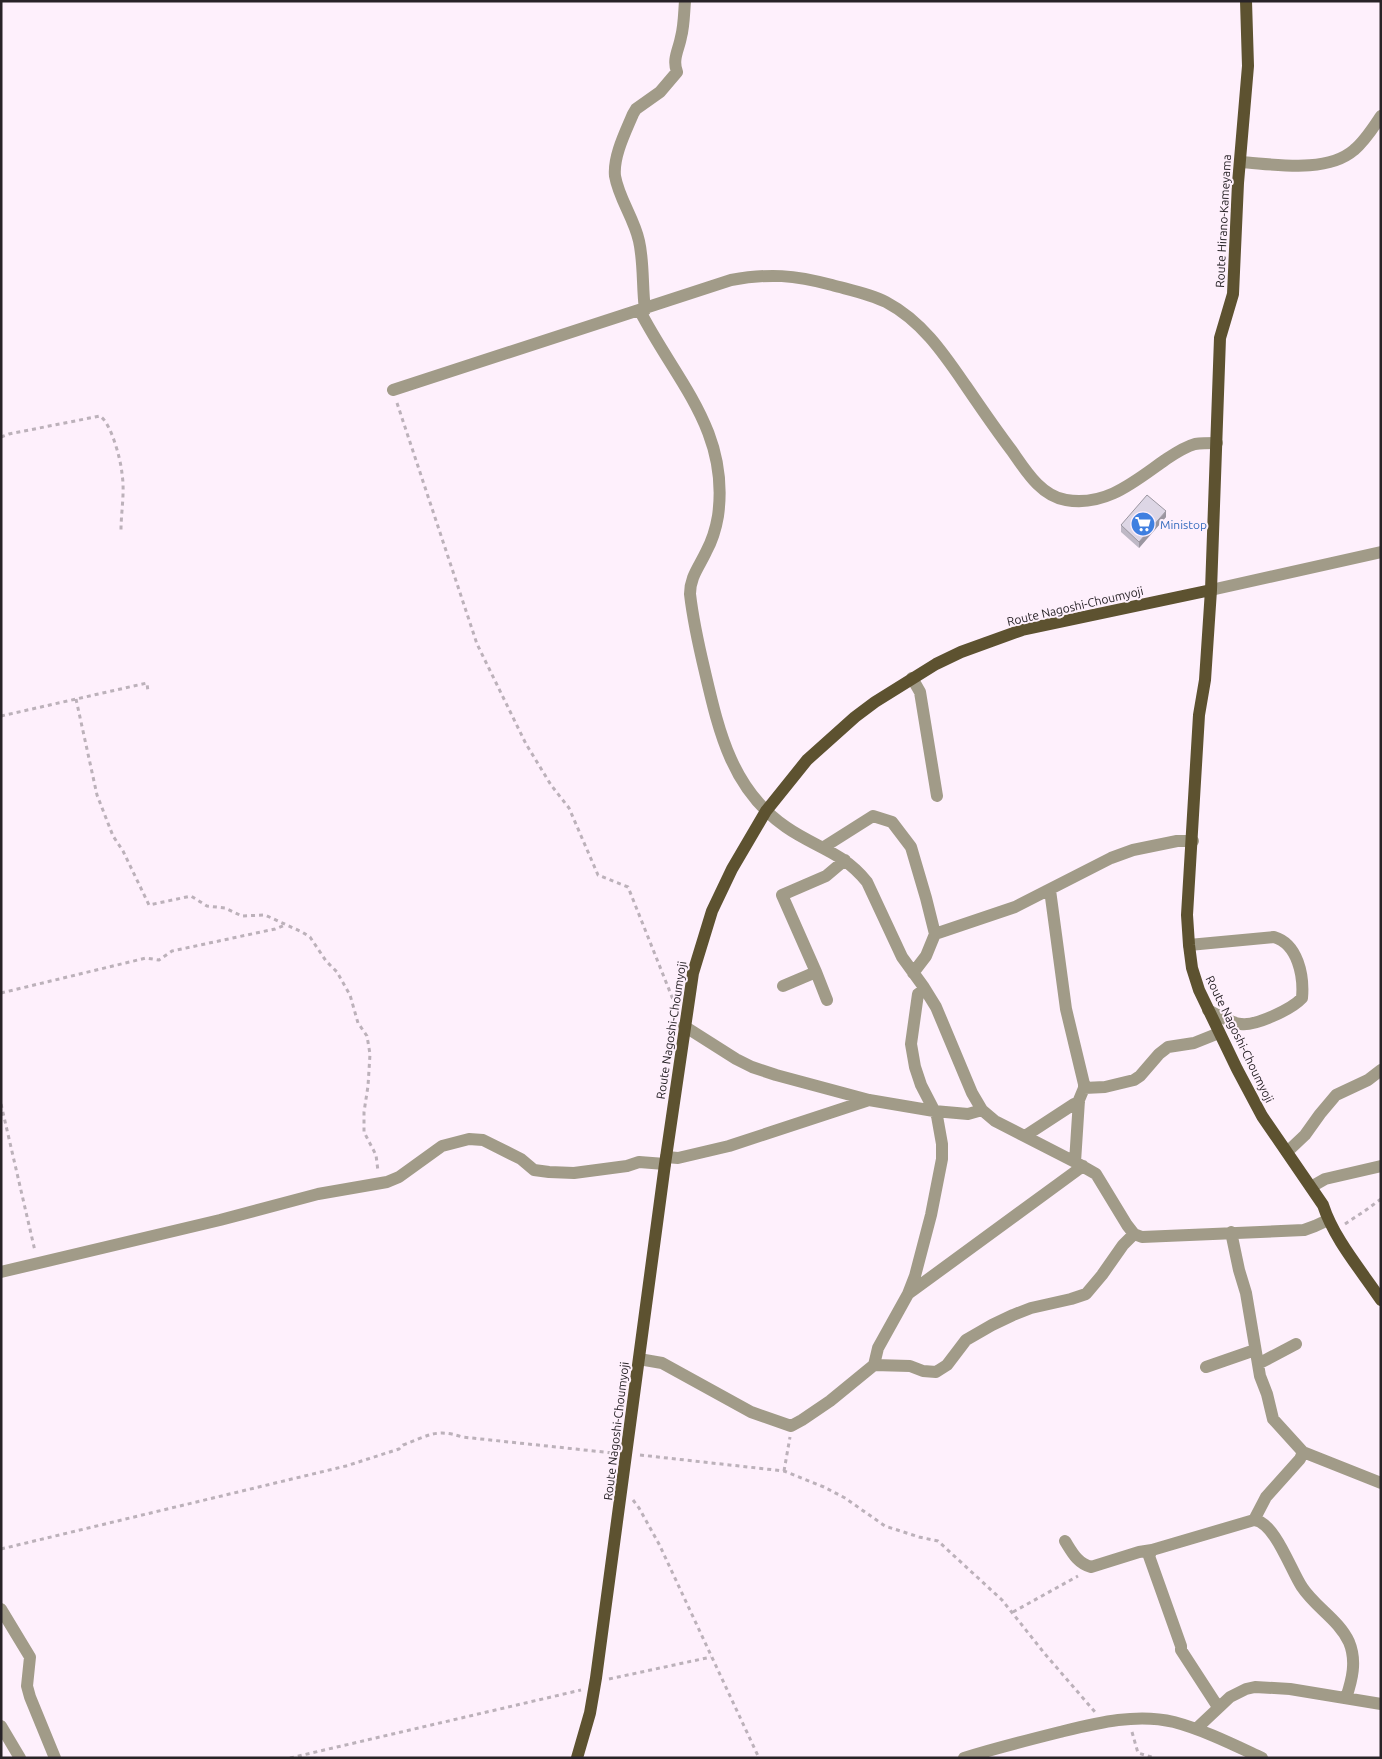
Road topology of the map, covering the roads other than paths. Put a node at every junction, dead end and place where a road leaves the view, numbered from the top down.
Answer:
1 (685, 1) edge
2 (1246, 1) edge
3 (1381, 116) edge
4 (1240, 162) junction
5 (643, 310) junction
6 (393, 390) road end
7 (1217, 443) junction
8 (1381, 552) edge
9 (1211, 590) junction
10 (912, 678) junction
11 (937, 796) dead end
12 (766, 811) junction
13 (1192, 841) junction
14 (824, 847) junction
15 (845, 860) junction
16 (1050, 890) junction
17 (935, 934) junction
18 (1188, 945) junction
19 (816, 972) junction
20 (913, 973) junction
21 (783, 986) dead end
22 (926, 990) junction
23 (827, 1000) dead end
24 (1208, 1010) junction
25 (684, 1026) junction
26 (1219, 1033) junction
27 (1381, 1070) edge
28 (1084, 1088) junction
29 (869, 1100) junction
30 (1078, 1102) junction
31 (934, 1110) junction
32 (982, 1110) junction
33 (1025, 1136) junction
34 (1287, 1152) junction
35 (666, 1160) junction
36 (1079, 1164) junction
37 (1381, 1166) edge
38 (1311, 1187) junction
39 (1328, 1220) junction
40 (1230, 1232) junction
41 (1134, 1234) junction
42 (1, 1272) edge
43 (908, 1294) junction
44 (1381, 1300) edge
45 (1296, 1344) dead end
46 (1256, 1350) junction
47 (639, 1359) junction
48 (1258, 1364) junction
49 (874, 1365) junction
50 (1206, 1368) dead end
51 (1303, 1452) junction
52 (1381, 1483) edge
53 (1254, 1520) junction
54 (1065, 1540) dead end
55 (1152, 1550) junction
56 (1, 1608) edge
57 (1346, 1698) junction
58 (1381, 1704) edge
59 (1218, 1707) junction
60 (1, 1726) edge
61 (1196, 1729) junction
62 (20, 1758) edge
63 (55, 1758) edge
64 (577, 1758) edge
65 (964, 1758) edge
66 (1262, 1758) edge

1 - 5 street
2 - 4 main road, Route Hirano-Kameyama
3 - 4 street
4 - 7 main road, Route Hirano-Kameyama
5 - 6 street
5 - 7 street
5 - 12 street
7 - 9 main road, Route Hirano-Kameyama
8 - 9 street
9 - 10 main road, Route Nagoshi-Choumyoji
9 - 13 main road, Route Nagoshi-Choumyoji
10 - 11 street
10 - 12 main road, Route Nagoshi-Choumyoji
12 - 14 street
12 - 25 main road, Route Nagoshi-Choumyoji
13 - 16 street
13 - 18 main road, Route Nagoshi-Choumyoji
14 - 15 street
14 - 17 street
15 - 19 street
15 - 20 street
16 - 17 street
16 - 28 street
17 - 20 street
18 - 24 main road, Route Nagoshi-Choumyoji
18 - 24 street
19 - 21 street
19 - 23 street
20 - 22 street
22 - 31 street
22 - 32 street
24 - 26 main road, Route Nagoshi-Choumyoji
25 - 29 street
25 - 35 main road, Route Nagoshi-Choumyoji
26 - 28 street
26 - 34 main road, Route Nagoshi-Choumyoji
27 - 34 street
28 - 30 street
29 - 31 street
29 - 35 street
30 - 33 street
30 - 36 street
31 - 32 street
31 - 43 street
32 - 33 street
33 - 36 street
34 - 38 main road, Route Nagoshi-Choumyoji
35 - 42 street
35 - 47 main road, Route Nagoshi-Choumyoji
36 - 41 street
36 - 43 street
37 - 38 street
38 - 39 main road, Route Nagoshi-Choumyoji
39 - 40 street
39 - 44 main road, Route Nagoshi-Choumyoji
40 - 41 street
40 - 46 street
41 - 49 street
43 - 49 street
45 - 48 street
46 - 48 street
46 - 50 street
47 - 49 street
47 - 64 main road, Route Nagoshi-Choumyoji
48 - 51 street
51 - 52 street
51 - 53 street
53 - 55 street
53 - 57 street
54 - 55 street
55 - 59 street
56 - 63 street
57 - 58 street
57 - 59 street
59 - 61 street
60 - 62 street
61 - 65 street
61 - 66 street

